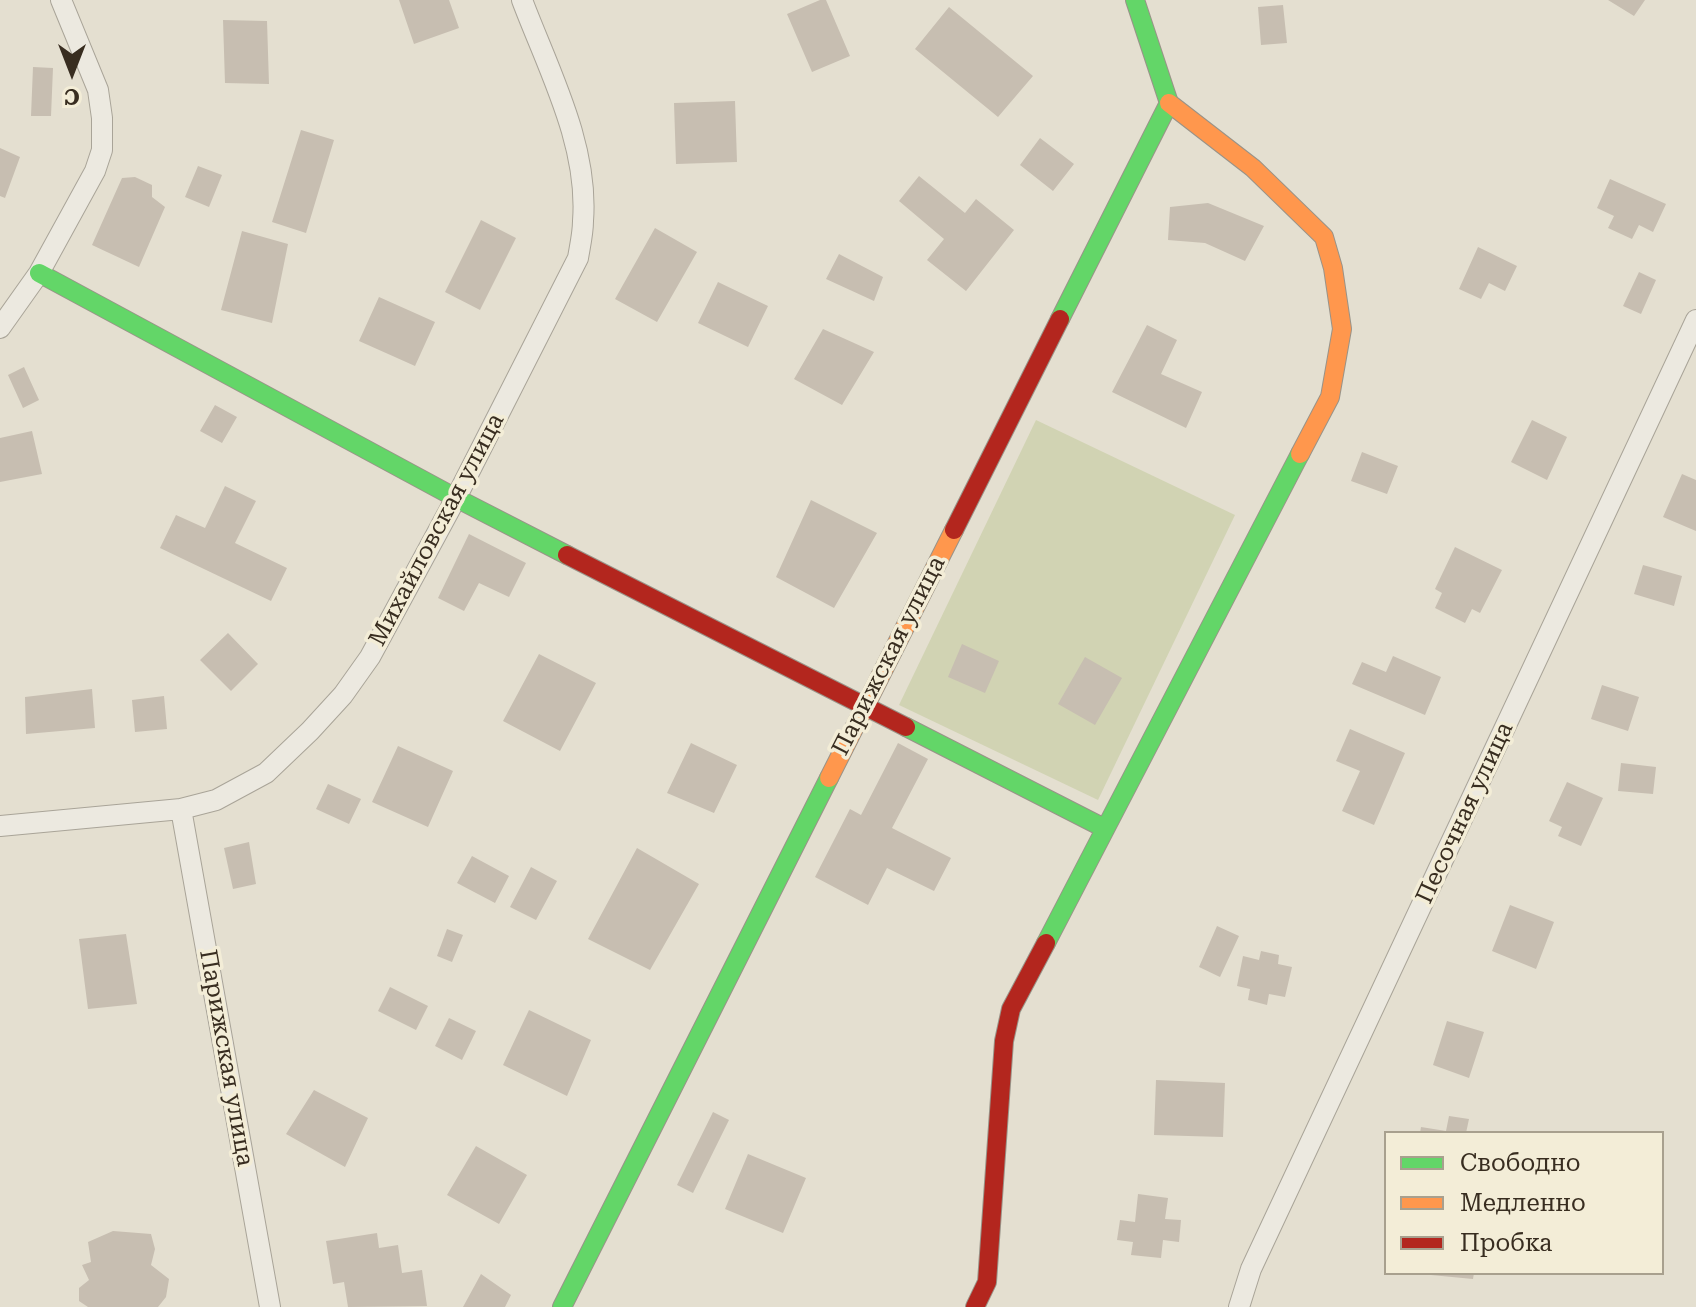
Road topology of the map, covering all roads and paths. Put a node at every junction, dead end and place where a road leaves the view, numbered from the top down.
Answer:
1 (61, 0) edge
2 (522, 0) edge
3 (1135, 0) edge
4 (1169, 103) junction
5 (39, 273) junction
6 (1696, 320) edge
7 (0, 328) edge
8 (456, 498) junction
9 (864, 707) junction
10 (181, 809) junction
11 (0, 826) edge
12 (1104, 828) junction
13 (270, 1307) edge
14 (562, 1307) edge
15 (975, 1307) edge
16 (1239, 1307) edge

1 - 5 street
2 - 8 street, Михайловская улица
3 - 4 street
4 - 9 street, Парижская улица
4 - 12 street
5 - 7 street
5 - 8 street
6 - 16 street, Песочная улица
8 - 9 street
8 - 10 street, Михайловская улица
9 - 12 street
9 - 14 street, Парижская улица
10 - 11 street, Михайловская улица
10 - 13 street, Парижская улица
12 - 15 street

